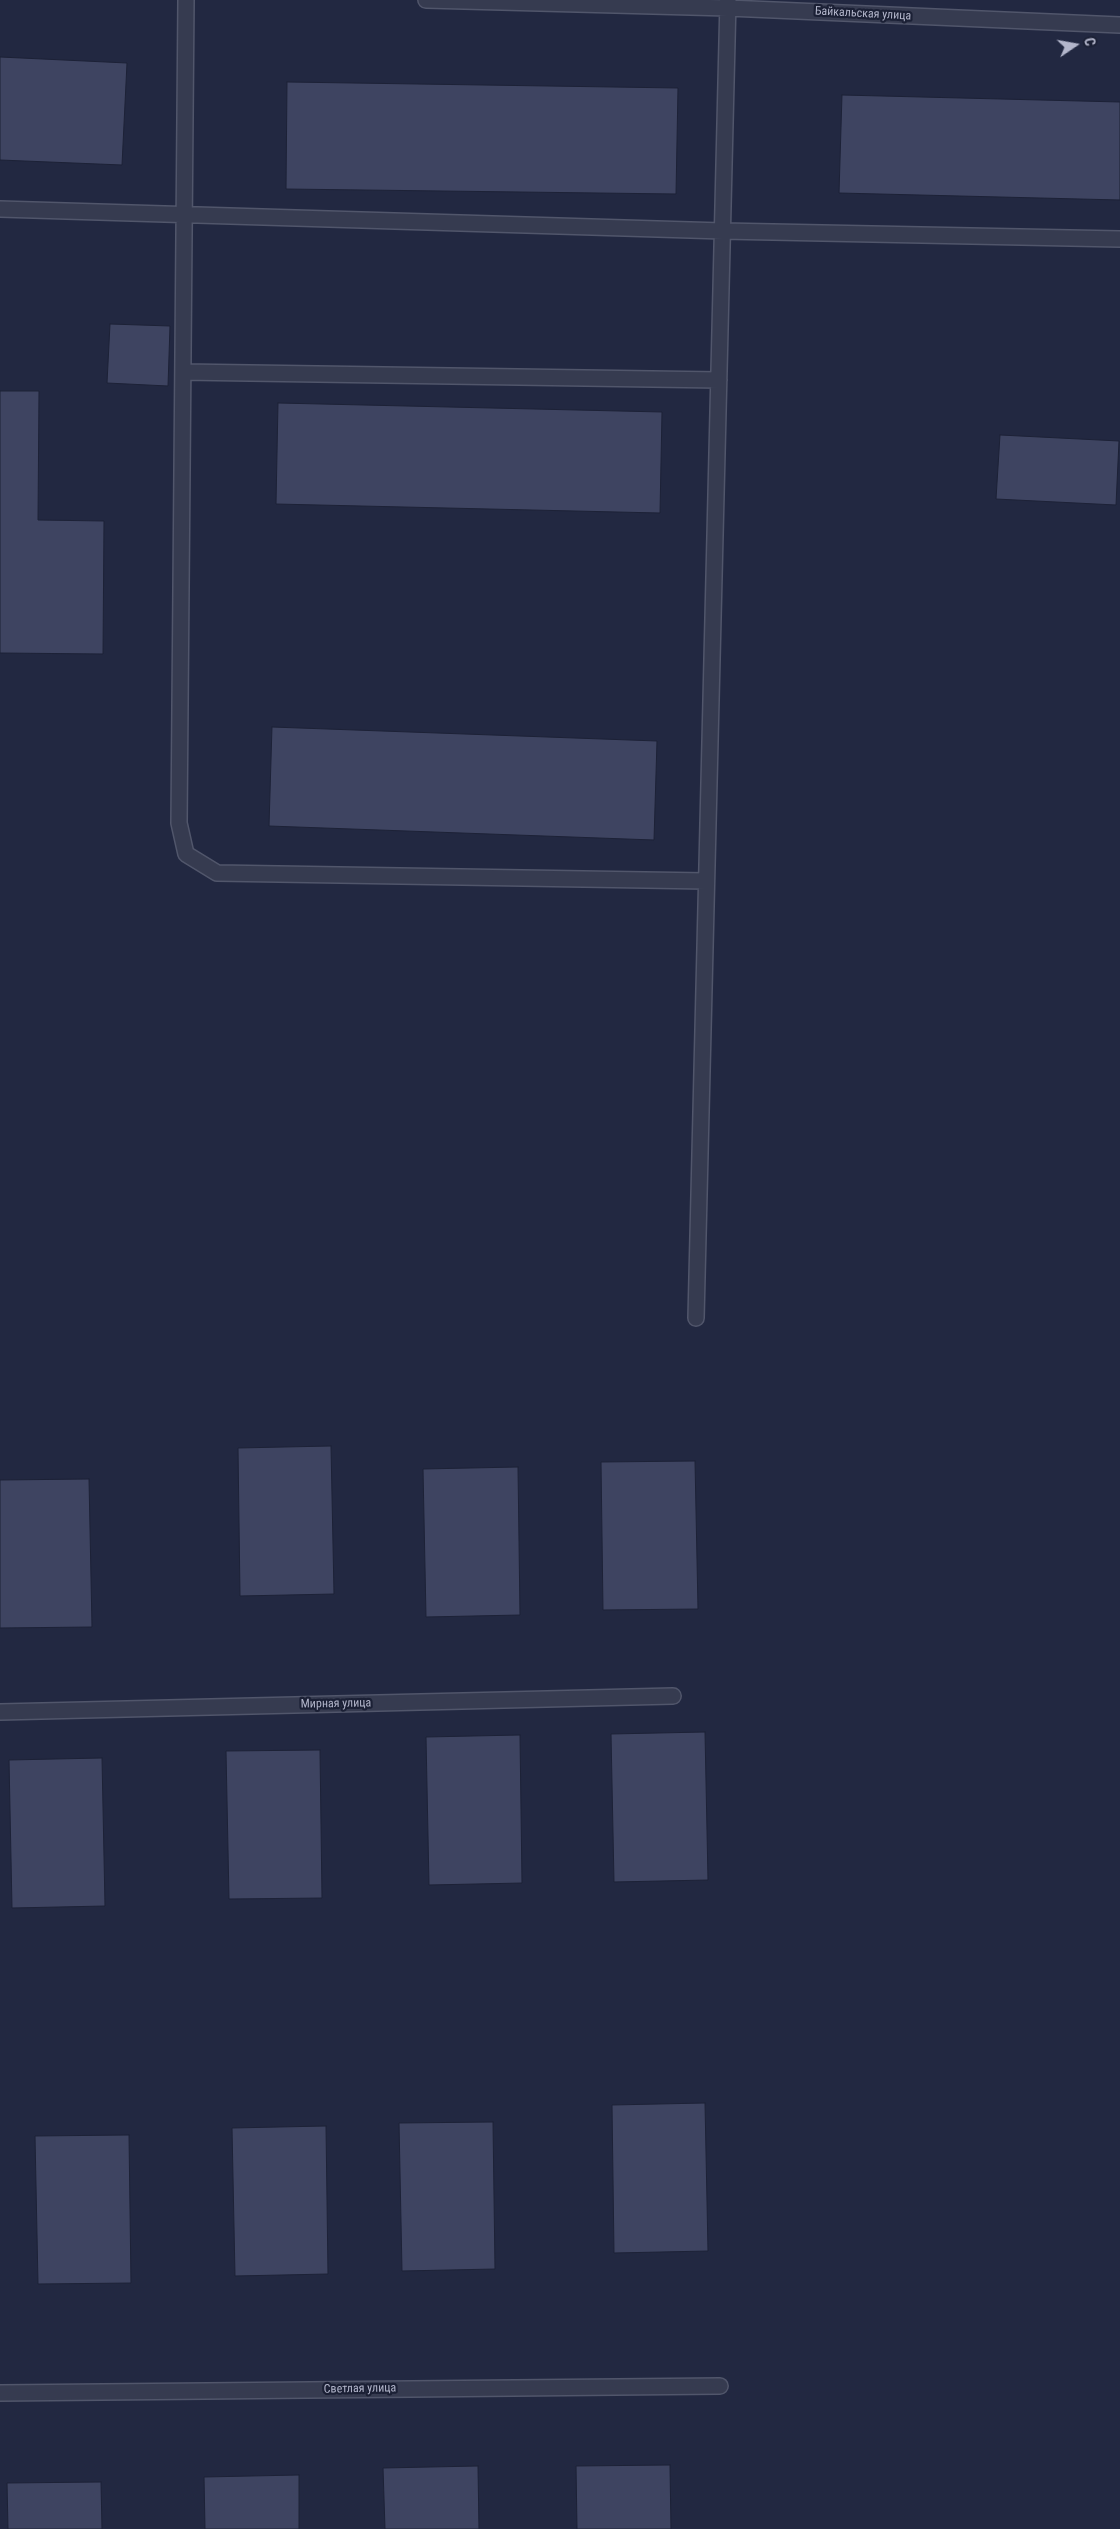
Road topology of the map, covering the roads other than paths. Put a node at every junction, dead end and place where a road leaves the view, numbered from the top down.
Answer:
1 (186, 0) edge
2 (426, 0) edge
3 (728, 4) edge
4 (1120, 25) edge
5 (0, 209) edge
6 (183, 214) junction
7 (723, 231) junction
8 (1120, 239) edge
9 (183, 372) junction
10 (719, 380) junction
11 (706, 881) junction
12 (696, 1318) dead end
13 (673, 1696) dead end
14 (0, 1712) edge
15 (720, 2386) dead end
16 (0, 2393) edge

1 - 6 street
2 - 3 street, Байкальская улица
3 - 4 street, Байкальская улица
3 - 7 street
5 - 6 street
6 - 7 street
6 - 9 street
7 - 8 street
7 - 10 street
9 - 10 street
9 - 11 street
10 - 11 street
11 - 12 street
13 - 14 street, Мирная улица
15 - 16 street, Светлая улица

